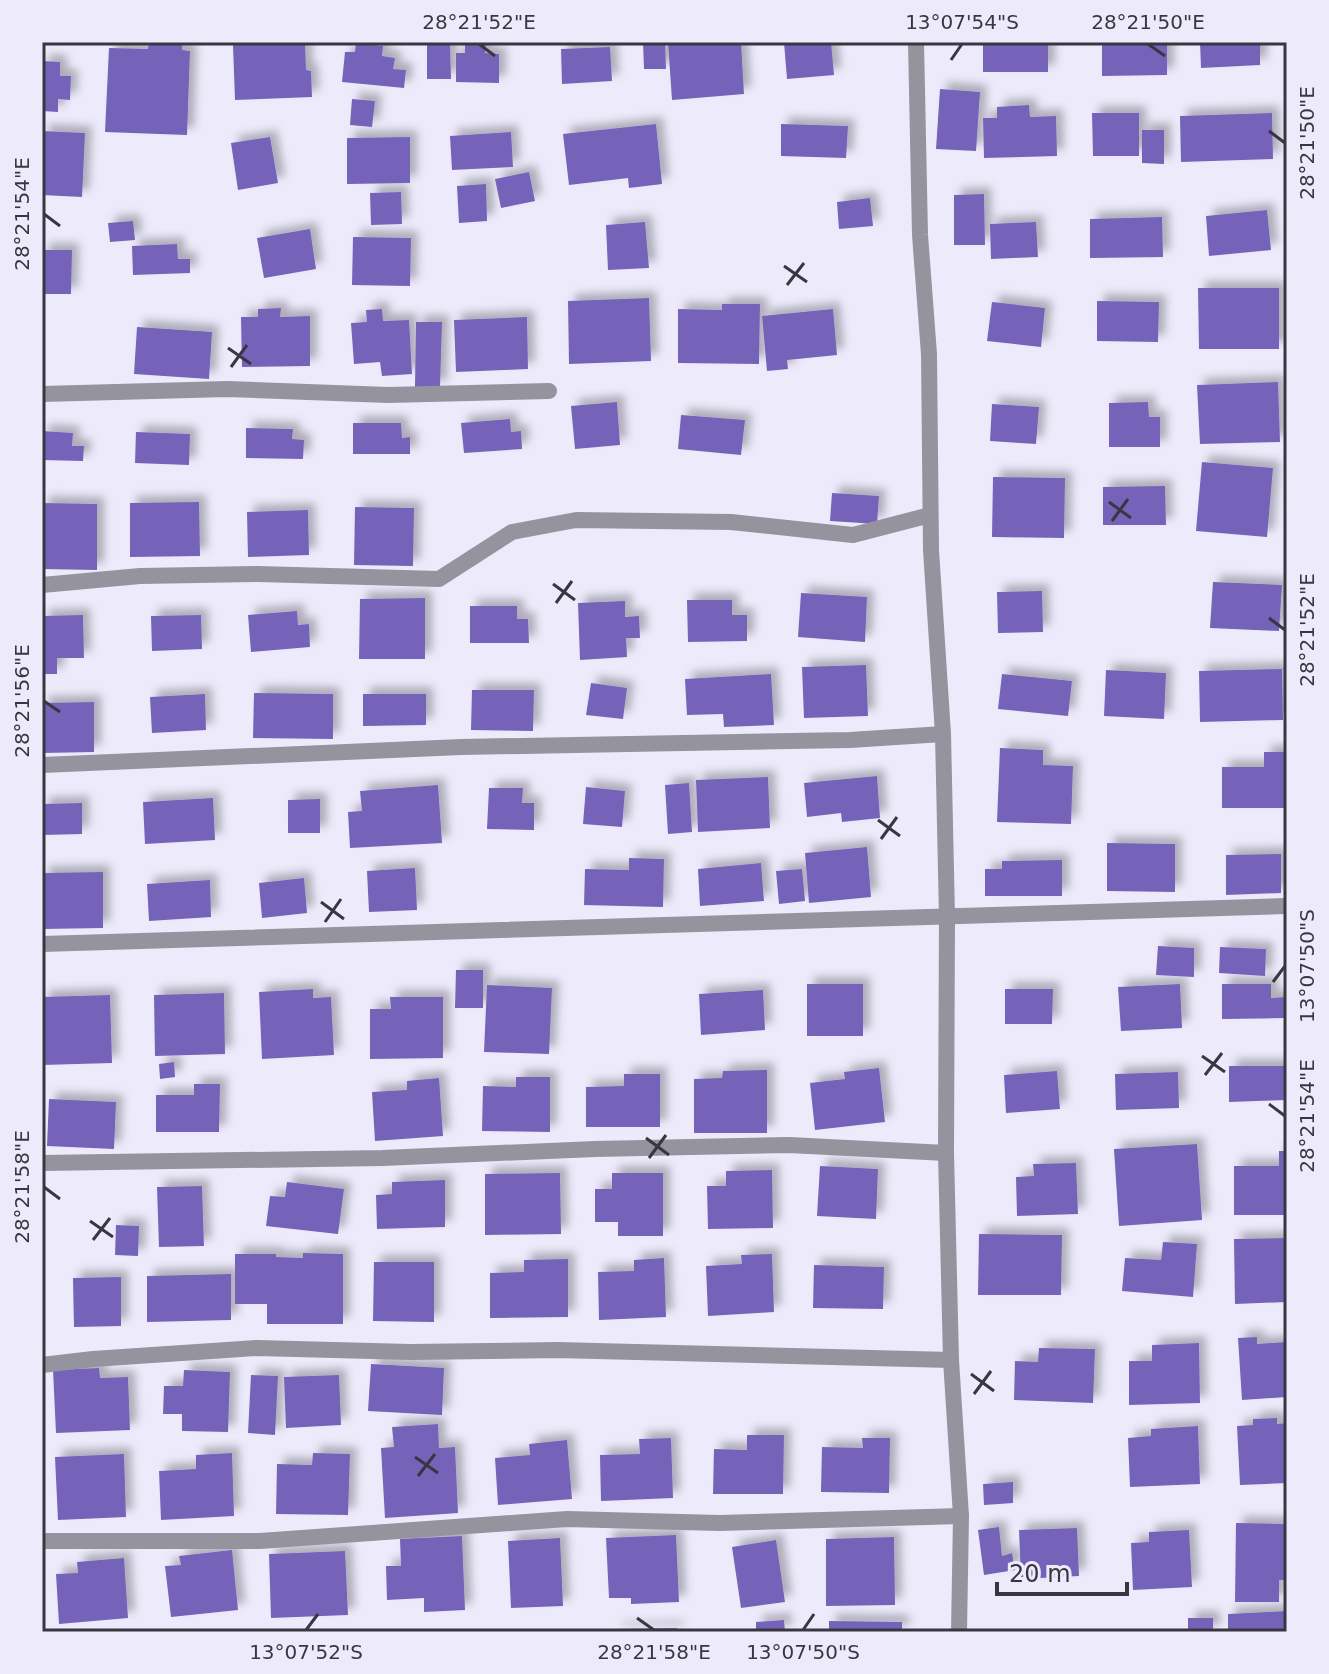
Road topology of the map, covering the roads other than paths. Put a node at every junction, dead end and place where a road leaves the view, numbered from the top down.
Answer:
1 (916, 42) edge
2 (549, 391) dead end
3 (42, 394) edge
4 (930, 515) junction
5 (42, 585) edge
6 (943, 734) junction
7 (42, 765) edge
8 (1287, 906) edge
9 (947, 916) junction
10 (42, 944) edge
11 (946, 1153) junction
12 (42, 1163) edge
13 (951, 1360) junction
14 (42, 1365) edge
15 (961, 1516) junction
16 (42, 1541) edge
17 (959, 1632) edge

1 - 4 street
2 - 3 street
4 - 5 street
4 - 6 street
6 - 7 street
6 - 9 street
8 - 9 street
9 - 10 street
9 - 11 street
11 - 12 street
11 - 13 street
13 - 14 street
13 - 15 street
15 - 16 street
15 - 17 street

